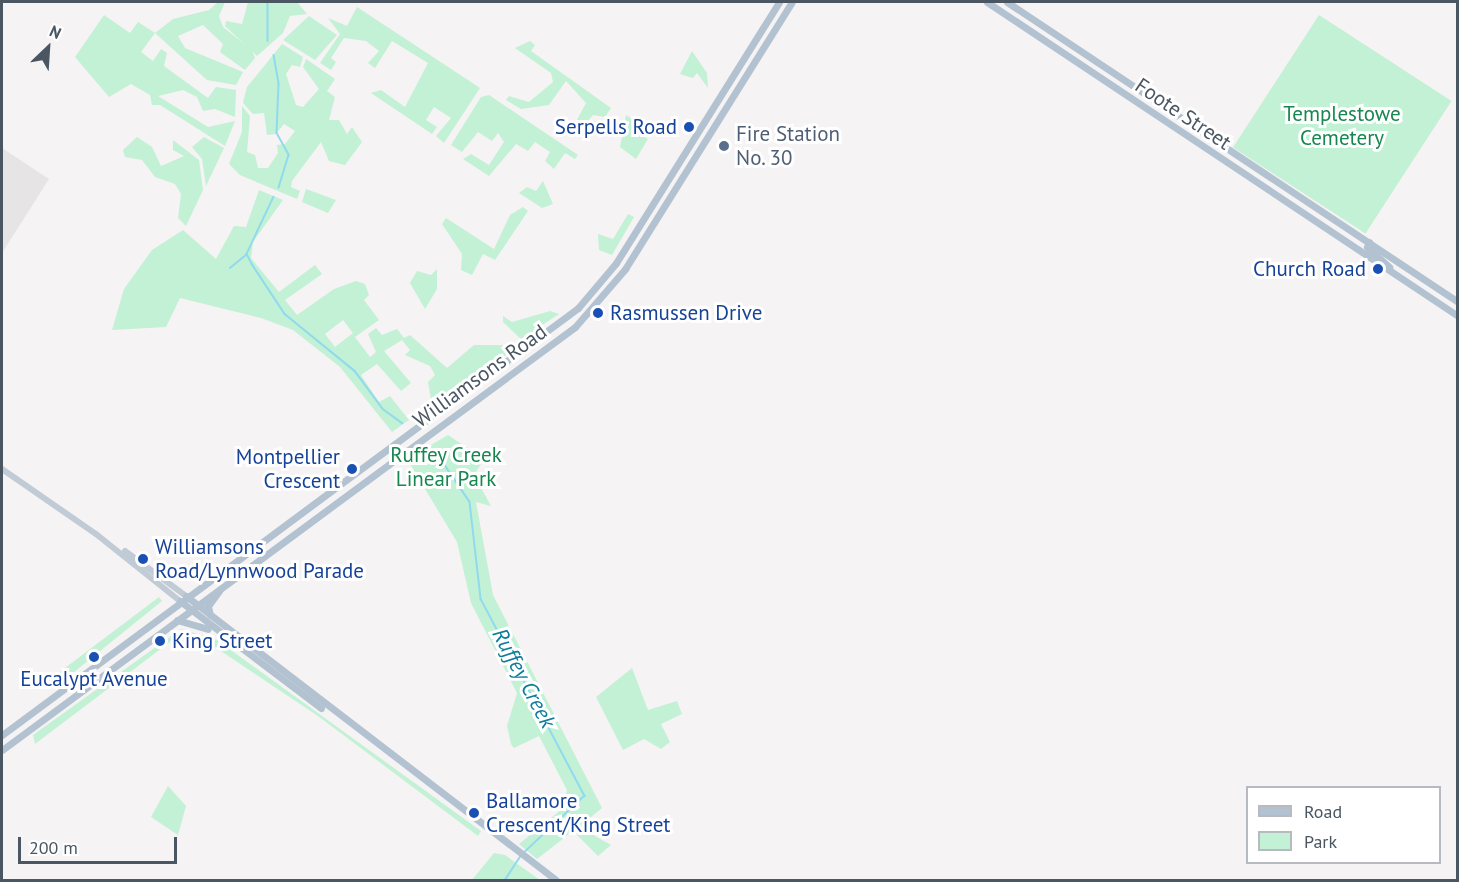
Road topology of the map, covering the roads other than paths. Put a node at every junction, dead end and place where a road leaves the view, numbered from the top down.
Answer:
1 (779, 2) edge
2 (792, 2) edge
3 (987, 2) edge
4 (1007, 2) edge
5 (1135, 88) junction
6 (1129, 98) junction
7 (681, 155) junction
8 (691, 161) junction
9 (1369, 242) junction
10 (1392, 272) junction
11 (1422, 277) junction
12 (1415, 287) junction
13 (1458, 302) edge
14 (1458, 316) edge
15 (2, 470) edge
16 (226, 582) junction
17 (183, 599) junction
18 (196, 604) junction
19 (190, 610) junction
20 (210, 616) junction
21 (175, 620) junction
22 (226, 639) junction
23 (344, 722) junction
24 (2, 735) edge
25 (2, 750) edge
26 (556, 880) edge

1 - 7 main road, Williamsons Road
2 - 8 main road, Williamsons Road
3 - 6 main road, Foote Street
4 - 5 main road, Foote Street
5 - 6 main road
5 - 9 main road, Foote Street
6 - 10 main road, Foote Street
7 - 8 main road
7 - 17 main road, Williamsons Road
8 - 16 main road, Williamsons Road
9 - 10 main road
9 - 11 main road, Foote Street
10 - 12 main road
11 - 12 main road
11 - 13 main road, Foote Street
12 - 14 main road
15 - 17 main road
16 - 18 main road, Williamsons Road
16 - 20 main road
17 - 18 main road
17 - 19 main road
17 - 24 main road, Williamsons Road
18 - 19 main road, Williamsons Road
18 - 20 main road
19 - 21 main road, Williamsons Road
19 - 22 main road
20 - 23 main road
21 - 22 main road
21 - 25 main road, Williamsons Road
22 - 23 main road
23 - 26 main road

